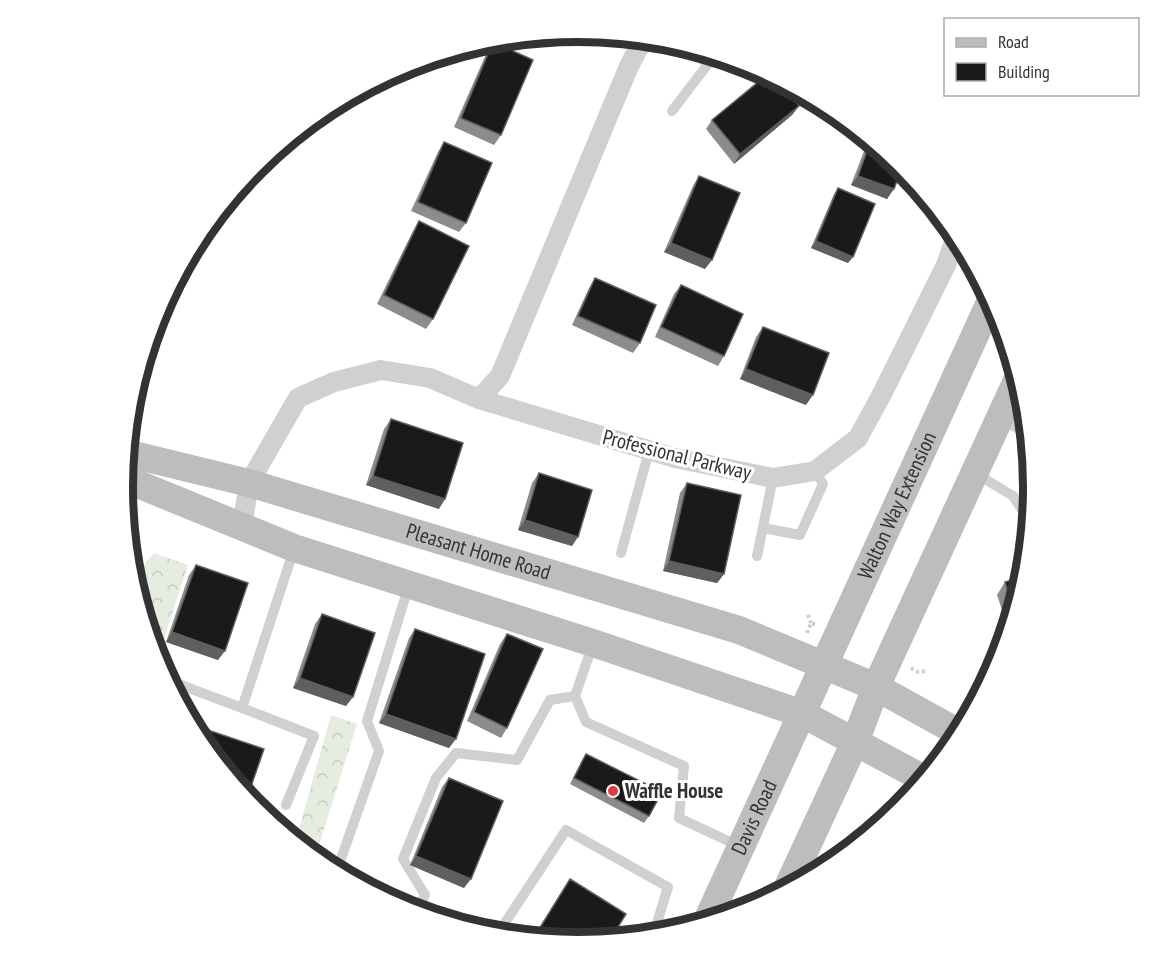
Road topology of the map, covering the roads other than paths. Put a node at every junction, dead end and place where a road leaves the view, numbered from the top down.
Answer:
1 (639, 46) edge
2 (705, 60) edge
3 (711, 63) edge
4 (708, 64) junction
5 (672, 111) dead end
6 (953, 246) edge
7 (987, 310) edge
8 (1013, 389) edge
9 (479, 399) junction
10 (998, 420) junction
11 (1020, 430) edge
12 (649, 451) junction
13 (134, 455) edge
14 (814, 471) junction
15 (974, 472) junction
16 (773, 478) junction
17 (133, 482) edge
18 (249, 483) junction
19 (1023, 512) edge
20 (242, 526) junction
21 (763, 528) junction
22 (294, 548) junction
23 (621, 553) dead end
24 (757, 556) dead end
25 (409, 585) junction
26 (593, 643) junction
27 (824, 666) junction
28 (179, 684) edge
29 (876, 687) junction
30 (576, 696) junction
31 (242, 708) junction
32 (803, 714) junction
33 (952, 729) edge
34 (855, 742) junction
35 (918, 776) edge
36 (286, 805) dead end
37 (741, 847) junction
38 (340, 863) edge
39 (792, 878) edge
40 (420, 904) edge
41 (711, 913) edge
42 (657, 923) junction
43 (661, 925) edge
44 (502, 926) edge
45 (655, 926) edge

1 - 9 street
2 - 4 lane
3 - 4 lane
4 - 5 lane
6 - 14 street, Professional Parkway
7 - 27 main road, Walton Way Extension
8 - 10 main road
9 - 12 street, Professional Parkway
9 - 18 street, Professional Parkway
10 - 11 lane
10 - 15 main road
12 - 16 street, Professional Parkway
12 - 23 lane
13 - 18 main road, Pleasant Home Road
14 - 16 street, Professional Parkway
14 - 21 lane
15 - 19 lane
15 - 29 main road
16 - 21 lane
17 - 20 main road
18 - 20 street, Professional Parkway
18 - 27 main road, Pleasant Home Road
20 - 22 main road
21 - 24 lane
22 - 25 main road
22 - 31 lane
25 - 26 main road
25 - 38 lane
26 - 30 lane
26 - 32 main road
27 - 29 main road, Pleasant Home Road
27 - 32 main road, Walton Way Extension
28 - 31 lane
29 - 33 main road, Pleasant Home Road
29 - 34 main road
30 - 37 lane
30 - 40 lane
31 - 36 lane
32 - 34 main road
32 - 37 main road, Davis Road
34 - 35 main road
34 - 39 main road
37 - 41 main road, Davis Road
42 - 43 lane
42 - 44 lane
42 - 45 lane

